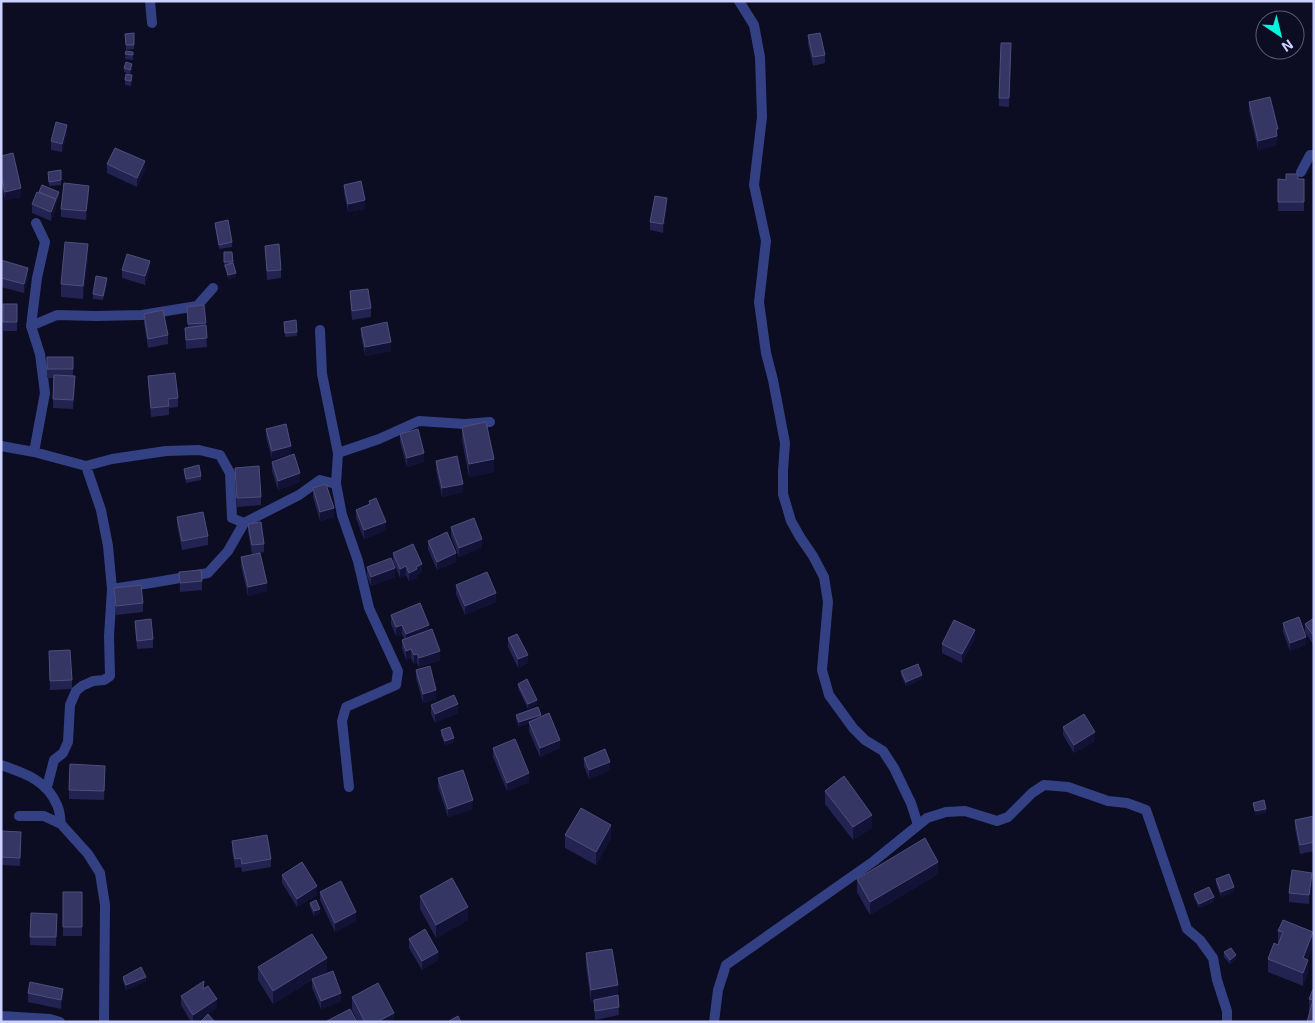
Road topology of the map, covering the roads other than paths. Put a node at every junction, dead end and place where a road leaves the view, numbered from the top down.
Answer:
1 (150, 1) edge
2 (739, 1) edge
3 (152, 23) dead end
4 (1314, 155) edge
5 (1301, 172) dead end
6 (36, 223) dead end
7 (213, 288) dead end
8 (31, 326) junction
9 (320, 330) dead end
10 (490, 422) dead end
11 (1, 446) edge
12 (34, 452) junction
13 (338, 453) junction
14 (86, 466) junction
15 (336, 484) junction
16 (244, 523) junction
17 (112, 589) junction
18 (1, 765) edge
19 (47, 787) junction
20 (350, 787) dead end
21 (19, 816) dead end
22 (61, 824) junction
23 (918, 825) junction
24 (1, 1016) edge
25 (60, 1022) edge
26 (104, 1022) edge
27 (714, 1022) edge
28 (1227, 1022) edge

1 - 3 street
2 - 23 street
4 - 5 street
6 - 8 street
7 - 8 street
8 - 12 street
9 - 13 street
10 - 13 street
11 - 12 street
12 - 14 street
13 - 15 street
14 - 16 street
14 - 17 street
15 - 16 street
15 - 20 street
16 - 17 street
17 - 19 street
18 - 19 street
19 - 22 street
21 - 22 street
22 - 26 street
23 - 27 street
23 - 28 street
24 - 25 street

